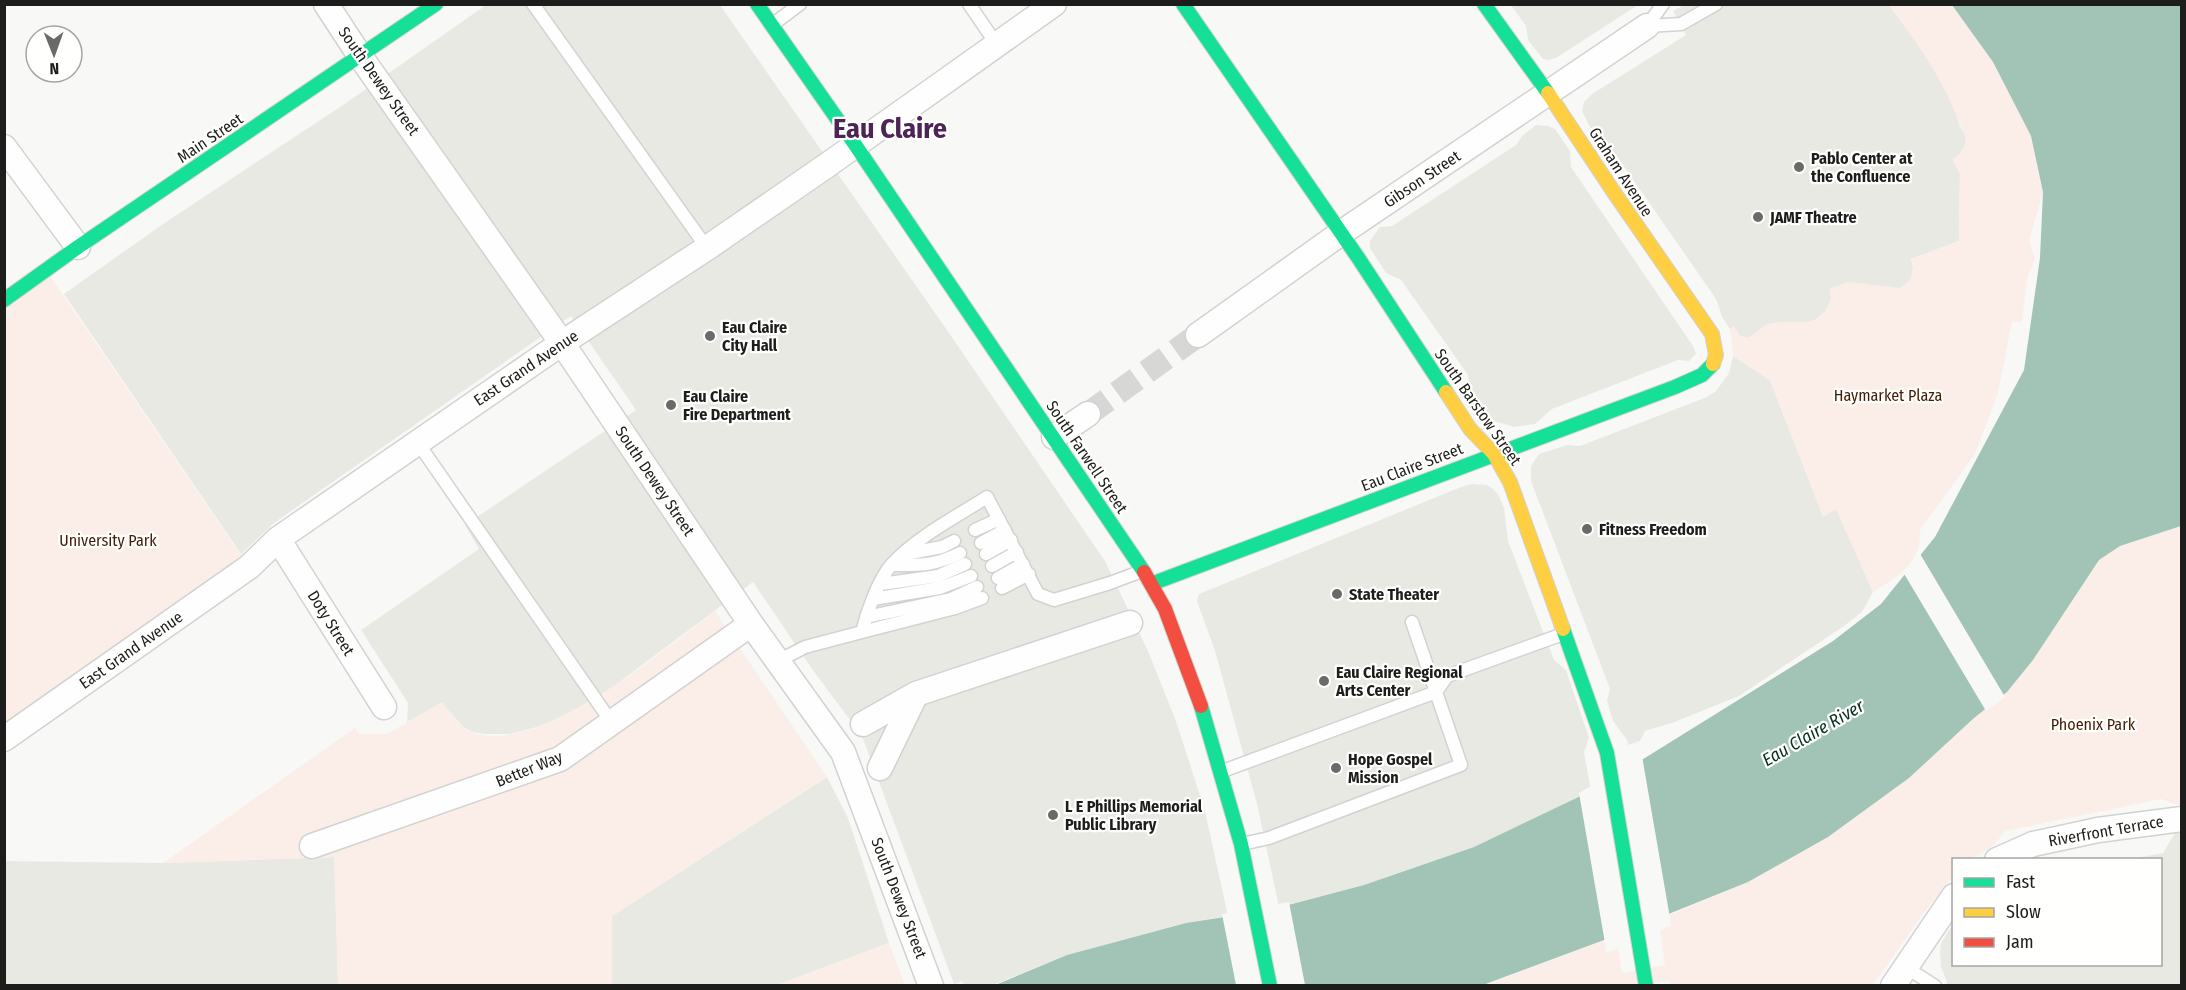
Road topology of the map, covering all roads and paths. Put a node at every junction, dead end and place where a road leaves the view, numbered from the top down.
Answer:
1 (326, 4) edge
2 (436, 4) edge
3 (533, 4) edge
4 (757, 4) edge
5 (800, 4) edge
6 (969, 4) edge
7 (1054, 4) edge
8 (1183, 4) edge
9 (1484, 4) edge
10 (1663, 4) edge
11 (1716, 4) edge
12 (771, 25) junction
13 (1647, 26) junction
14 (997, 45) junction
15 (360, 56) junction
16 (1548, 94) junction
17 (856, 146) junction
18 (4, 147) edge
19 (1341, 233) junction
20 (78, 248) junction
21 (707, 248) junction
22 (4, 300) edge
23 (1198, 335) tunnel mouth
24 (562, 343) junction
25 (1714, 363) joint
26 (1088, 414) tunnel mouth
27 (1054, 436) junction
28 (418, 442) junction
29 (1494, 454) junction
30 (975, 530) dead end
31 (1005, 530) junction
32 (278, 539) junction
33 (954, 540) dead end
34 (984, 548) dead end
35 (1017, 552) junction
36 (904, 555) junction
37 (891, 565) junction
38 (992, 566) dead end
39 (1026, 569) junction
40 (1143, 571) junction
41 (1000, 583) dead end
42 (881, 584) junction
43 (1151, 584) junction
44 (977, 587) junction
45 (873, 599) junction
46 (866, 617) junction
47 (1412, 622) dead end
48 (1130, 623) dead end
49 (751, 624) junction
50 (862, 632) junction
51 (1564, 634) junction
52 (778, 661) junction
53 (1436, 692) junction
54 (916, 694) junction
55 (384, 707) dead end
56 (612, 723) junction
57 (863, 724) dead end
58 (4, 739) edge
59 (880, 768) dead end
60 (1220, 772) junction
61 (2181, 819) edge
62 (1241, 844) junction
63 (312, 846) dead end
64 (2002, 858) edge
65 (1952, 898) edge
66 (1900, 977) edge
67 (1270, 985) edge
68 (931, 986) edge
69 (1646, 986) edge
70 (1935, 986) edge

1 - 15 street, South Dewey Street
2 - 15 street, Main Street
3 - 21 lane
4 - 12 street, South Farwell Street
5 - 12 lane
6 - 14 lane
7 - 14 street, East Grand Avenue
8 - 19 street, South Barstow Street
9 - 16 street, Graham Avenue
10 - 13 lane
11 - 13 lane
12 - 17 street, South Farwell Street
13 - 16 street, Gibson Street
14 - 17 street, East Grand Avenue
15 - 20 street, Main Street
15 - 24 street, South Dewey Street
16 - 19 street, Gibson Street
16 - 25 street, Graham Avenue
17 - 21 street, East Grand Avenue
17 - 27 street, South Farwell Street
18 - 20 street
19 - 23 street, Gibson Street
19 - 29 street, South Barstow Street
20 - 22 street, Main Street
21 - 24 street, East Grand Avenue
24 - 28 street, East Grand Avenue
24 - 49 street, South Dewey Street
25 - 29 street, Eau Claire Street
26 - 27 street
27 - 40 street, South Farwell Street
28 - 32 street, East Grand Avenue
28 - 56 lane
29 - 43 street, Eau Claire Street
29 - 51 street, South Barstow Street
30 - 31 lane
31 - 34 lane
31 - 35 lane
31 - 36 lane
32 - 55 street, Doty Street
32 - 58 street, East Grand Avenue
33 - 36 lane
35 - 38 lane
35 - 39 lane
36 - 37 lane
37 - 42 lane
37 - 42 lane
39 - 40 lane
39 - 41 lane
40 - 43 street, South Farwell Street
42 - 45 lane
43 - 60 street, South Farwell Street
44 - 45 lane
44 - 46 lane
44 - 50 lane
45 - 46 lane
46 - 50 lane
47 - 53 lane
48 - 54 street
49 - 52 street, South Dewey Street
49 - 56 street, Better Way
50 - 52 lane
51 - 53 lane
51 - 69 street, South Barstow Street
52 - 68 street, South Dewey Street
53 - 60 lane
53 - 62 lane
54 - 57 street
54 - 59 street
56 - 63 street, Better Way
60 - 62 street, South Farwell Street
61 - 64 street, Riverfront Terrace
62 - 67 street, South Farwell Street
65 - 66 street
66 - 70 lane

